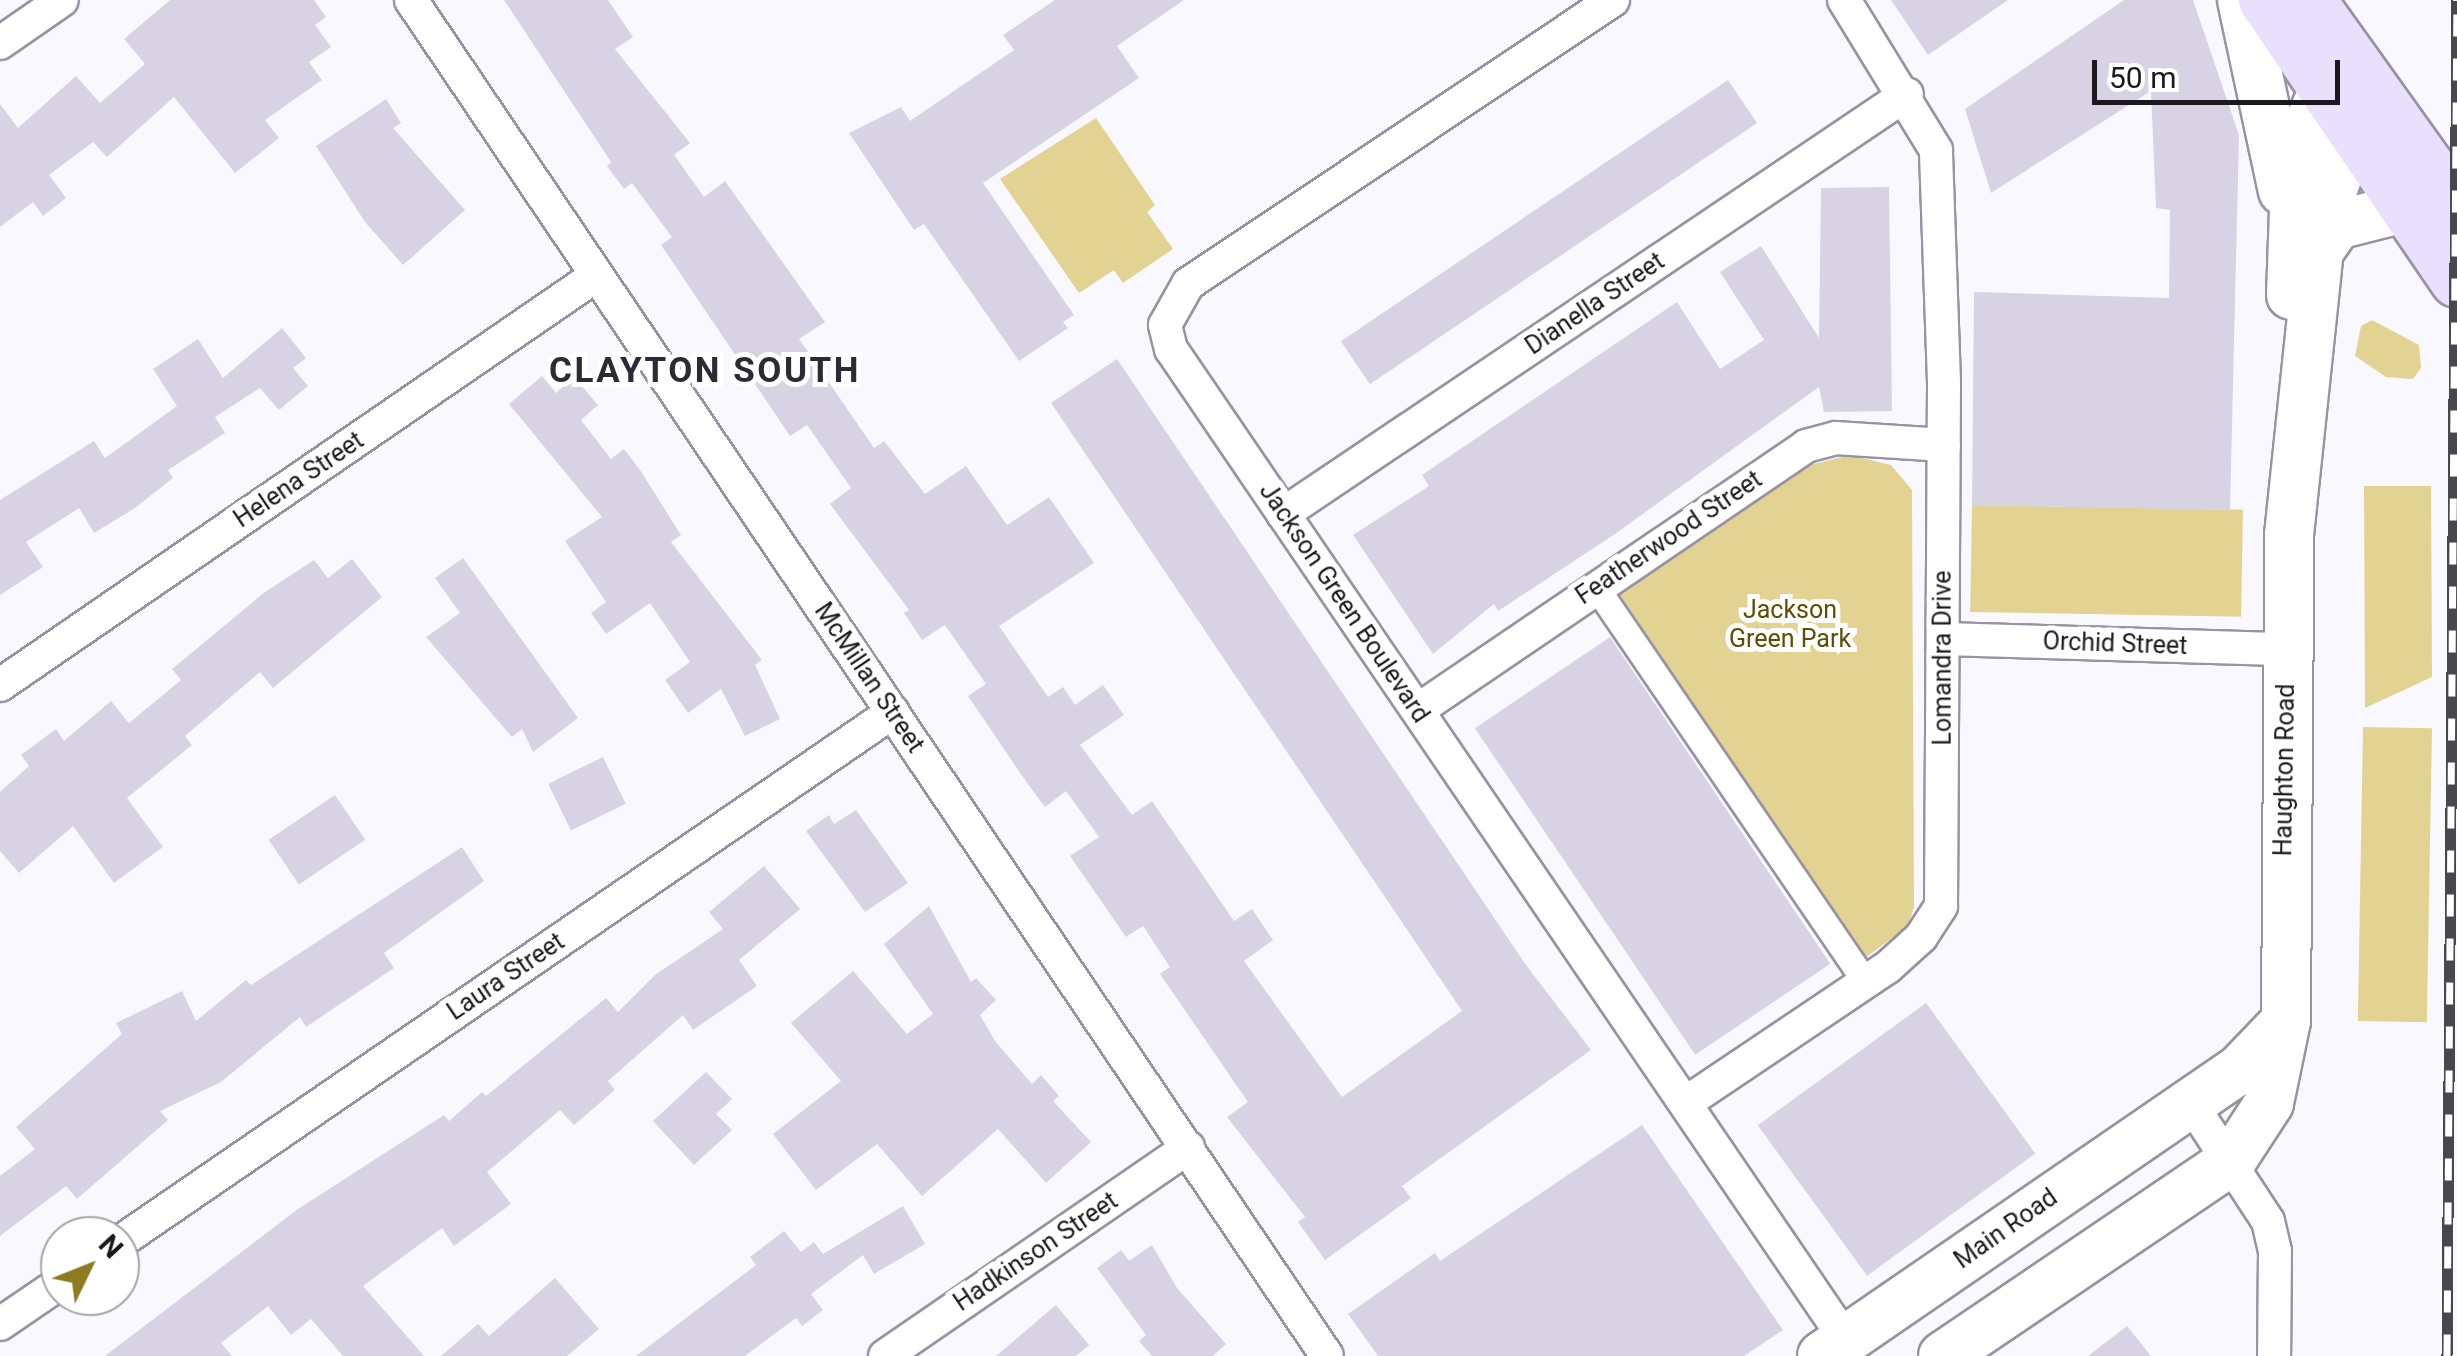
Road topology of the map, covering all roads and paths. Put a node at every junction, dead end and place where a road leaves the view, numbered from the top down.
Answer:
1 (62, 0) edge
2 (411, 0) edge
3 (1612, 0) edge
4 (1844, 0) edge
5 (2242, 0) edge
6 (2265, 0) edge
7 (2309, 0) edge
8 (0, 43) edge
9 (1907, 94) junction
10 (2353, 96) junction
11 (2457, 207) edge
12 (2404, 208) junction
13 (2305, 240) junction
14 (597, 275) junction
15 (2457, 280) edge
16 (1944, 445) junction
17 (1283, 514) junction
18 (1596, 587) junction
19 (1944, 639) junction
20 (2287, 649) junction
21 (0, 685) edge
22 (1418, 710) junction
23 (893, 712) junction
24 (1865, 982) junction
25 (2286, 1021) junction
26 (1687, 1102) junction
27 (2190, 1102) junction
28 (1188, 1148) junction
29 (2232, 1160) junction
30 (140, 1228) edge
31 (40, 1297) edge
32 (0, 1324) edge
33 (1834, 1348) edge
34 (885, 1356) edge
35 (1327, 1356) edge
36 (1943, 1356) edge
37 (2274, 1356) edge

1 - 8 street
2 - 14 street, McMillan Street
3 - 17 street, Jackson Green Boulevard
4 - 9 street, Lomandra Drive
5 - 13 main road
6 - 10 main road
7 - 10 main road
9 - 16 street, Lomandra Drive
9 - 17 street, Dianella Street
10 - 11 main road
10 - 12 main road
10 - 13 main road, Haughton Road
12 - 13 main road
12 - 15 main road
13 - 20 main road, Haughton Road
14 - 21 street, Helena Street
14 - 23 street, McMillan Street
16 - 18 street, Featherwood Street
16 - 19 street, Lomandra Drive
17 - 22 street, Jackson Green Boulevard
18 - 22 street, Featherwood Street
18 - 24 street
19 - 20 street, Orchid Street
19 - 24 street, Lomandra Drive
20 - 25 main road, Haughton Road
22 - 26 street, Jackson Green Boulevard
23 - 28 street, McMillan Street
23 - 30 street, Laura Street
24 - 26 street, Lomandra Drive
25 - 27 main road
25 - 29 main road, Haughton Road
26 - 33 street, Jackson Green Boulevard
27 - 29 street
27 - 33 main road, Main Road
28 - 34 street, Hadkinson Street
28 - 35 street, McMillan Street
29 - 36 main road
29 - 37 street
31 - 32 street

